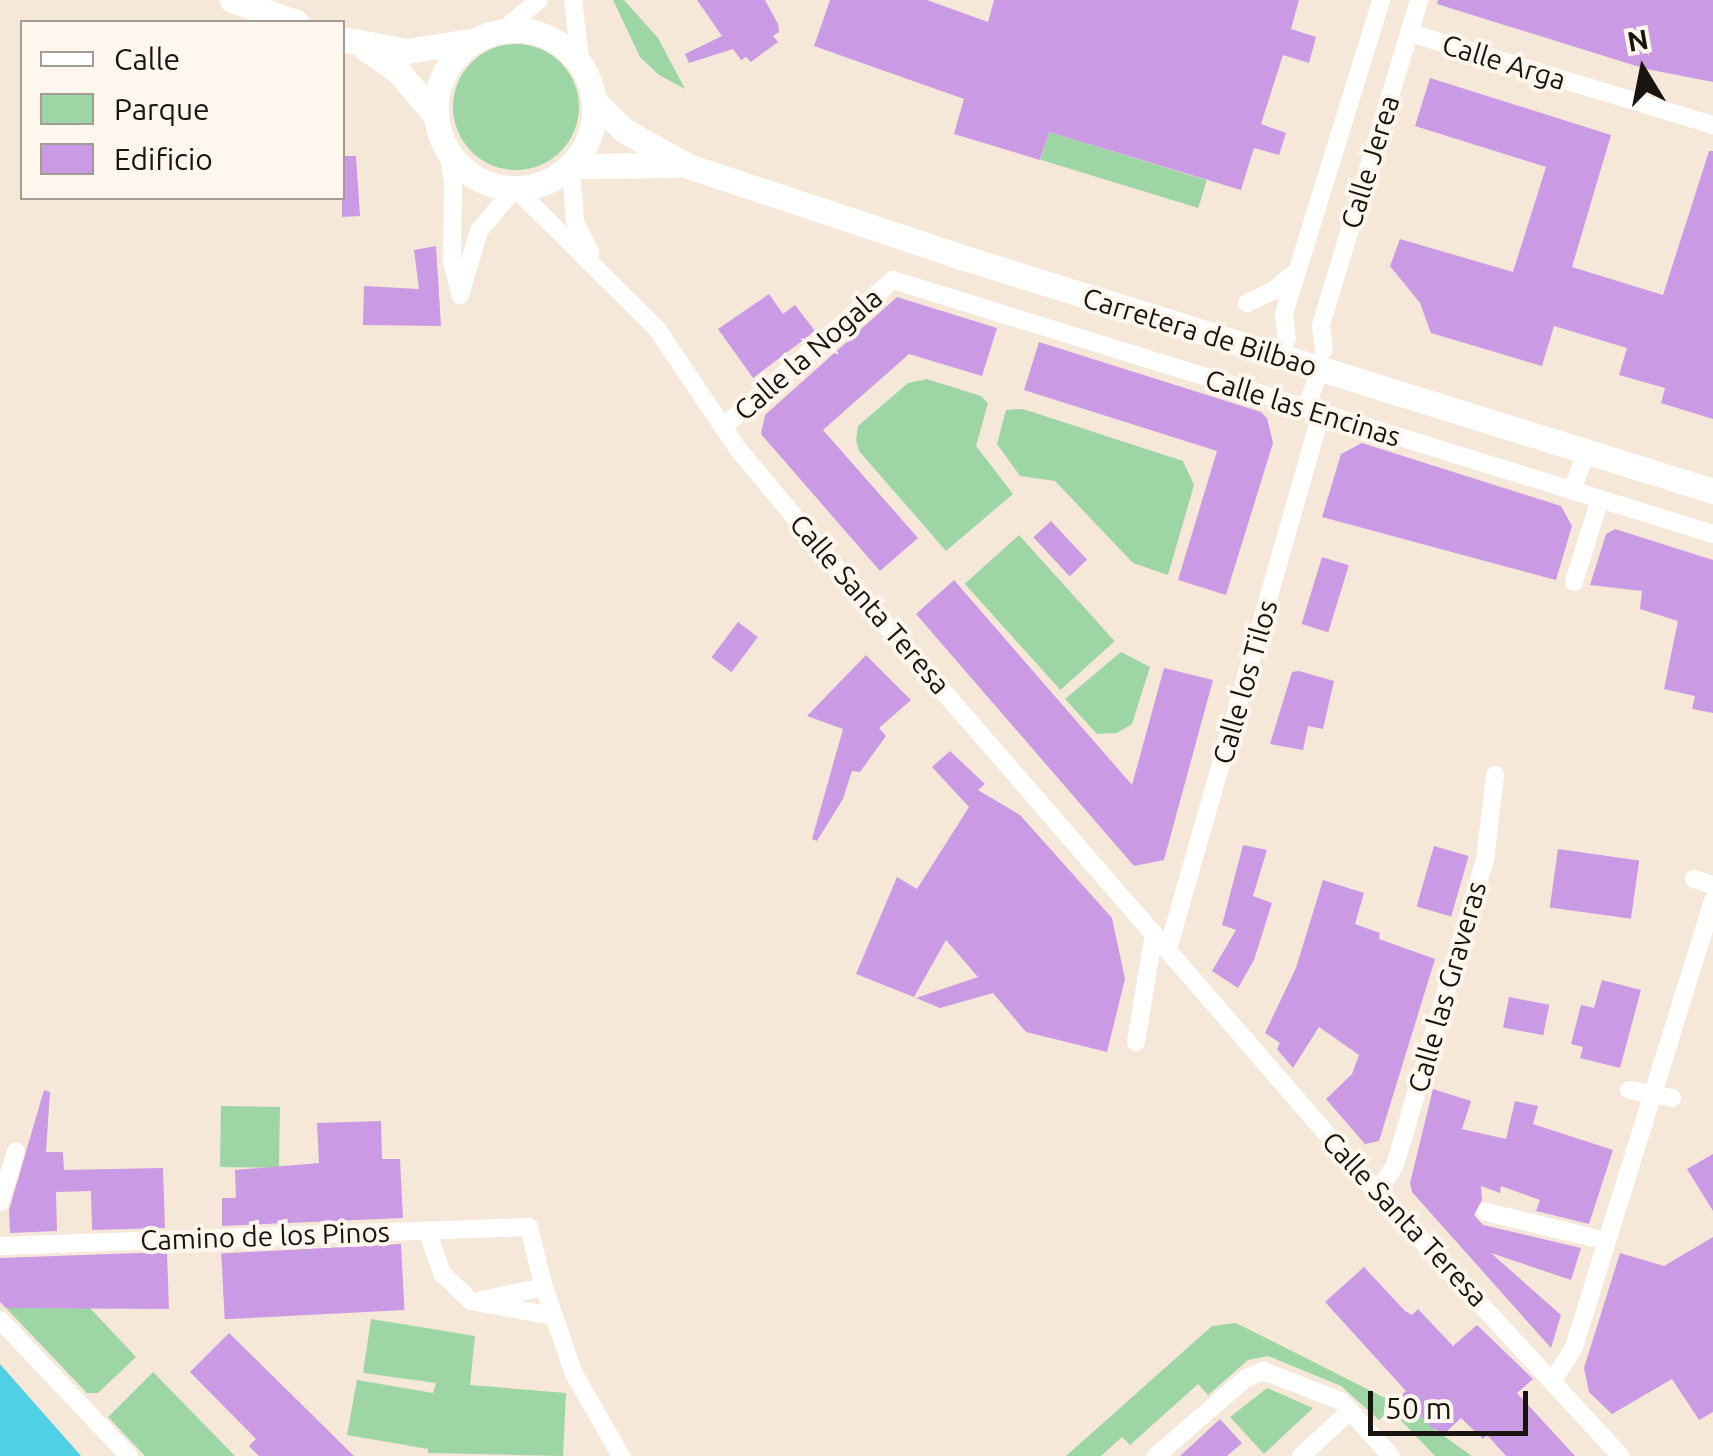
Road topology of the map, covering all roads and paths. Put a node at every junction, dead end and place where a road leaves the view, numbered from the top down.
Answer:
1 (232, 0) edge
2 (538, 0) edge
3 (573, 0) edge
4 (1381, 0) edge
5 (1419, 0) edge
6 (290, 20) edge
7 (502, 31) junction
8 (1410, 33) junction
9 (476, 40) junction
10 (350, 41) edge
11 (582, 66) junction
12 (594, 101) junction
13 (436, 116) junction
14 (1713, 125) edge
15 (448, 151) junction
16 (571, 166) junction
17 (688, 166) junction
18 (515, 188) junction
19 (598, 265) junction
20 (1298, 270) junction
21 (893, 280) joint
22 (1247, 302) dead end
23 (1287, 339) dead end
24 (1322, 360) junction
25 (1314, 412) junction
26 (723, 427) junction
27 (1586, 452) junction
28 (1572, 491) junction
29 (1713, 491) edge
30 (1600, 499) junction
31 (1713, 534) edge
32 (1574, 582) dead end
33 (1495, 775) dead end
34 (1694, 879) dead end
35 (1713, 885) edge
36 (1713, 900) edge
37 (1154, 933) junction
38 (1168, 949) junction
39 (1136, 1042) dead end
40 (1629, 1090) dead end
41 (1652, 1096) junction
42 (1672, 1098) dead end
43 (16, 1151) dead end
44 (1376, 1192) junction
45 (0, 1202) edge
46 (1486, 1212) dead end
47 (426, 1230) junction
48 (1607, 1241) junction
49 (0, 1246) edge
50 (544, 1288) junction
51 (471, 1301) junction
52 (553, 1316) junction
53 (0, 1320) edge
54 (1553, 1381) junction
55 (1350, 1410) junction
56 (128, 1456) edge
57 (621, 1456) edge
58 (1156, 1456) edge
59 (1301, 1456) edge
60 (1391, 1456) edge
61 (1622, 1456) edge

1 - 6 main road
2 - 7 street
3 - 11 street
4 - 20 street, Calle Jerea
5 - 8 street, Calle Jerea
7 - 9 main road
7 - 11 main road
8 - 14 street, Calle Arga
8 - 24 street, Calle Jerea
9 - 10 main road
9 - 13 main road
10 - 13 main road
11 - 12 main road
12 - 16 main road
12 - 17 main road
13 - 15 main road
15 - 18 main road
15 - 18 street
16 - 17 main road
16 - 18 main road
16 - 19 street, Calle Santa Teresa
17 - 24 main road, Carretera de Bilbao
18 - 19 street, Calle Santa Teresa
19 - 26 street, Calle Santa Teresa
20 - 22 street
20 - 23 street, Calle Jerea
21 - 25 street, Calle las Encinas
21 - 26 street, Calle la Nogala
24 - 25 street, Calle los Tilos
24 - 27 main road, Carretera de Bilbao
25 - 28 street, Calle las Encinas
25 - 38 street, Calle los Tilos
26 - 37 street, Calle Santa Teresa
27 - 28 street
27 - 29 main road, Carretera de Bilbao
28 - 30 street, Calle las Encinas
30 - 31 street, Calle las Encinas
30 - 32 street
33 - 44 street, Calle las Graveras
34 - 35 street
36 - 41 street
37 - 38 street, Calle Santa Teresa
37 - 39 street
38 - 44 street, Calle Santa Teresa
40 - 41 street
41 - 42 street
41 - 48 street
43 - 45 street
44 - 54 street, Calle Santa Teresa
46 - 48 street
47 - 49 street, Camino de los Pinos
47 - 50 street, Camino de los Pinos
47 - 51 street
48 - 54 street
50 - 51 street
50 - 52 street
51 - 52 street
52 - 57 street
53 - 56 street
54 - 61 street, Calle Santa Teresa
55 - 58 street
55 - 59 street
55 - 60 street

